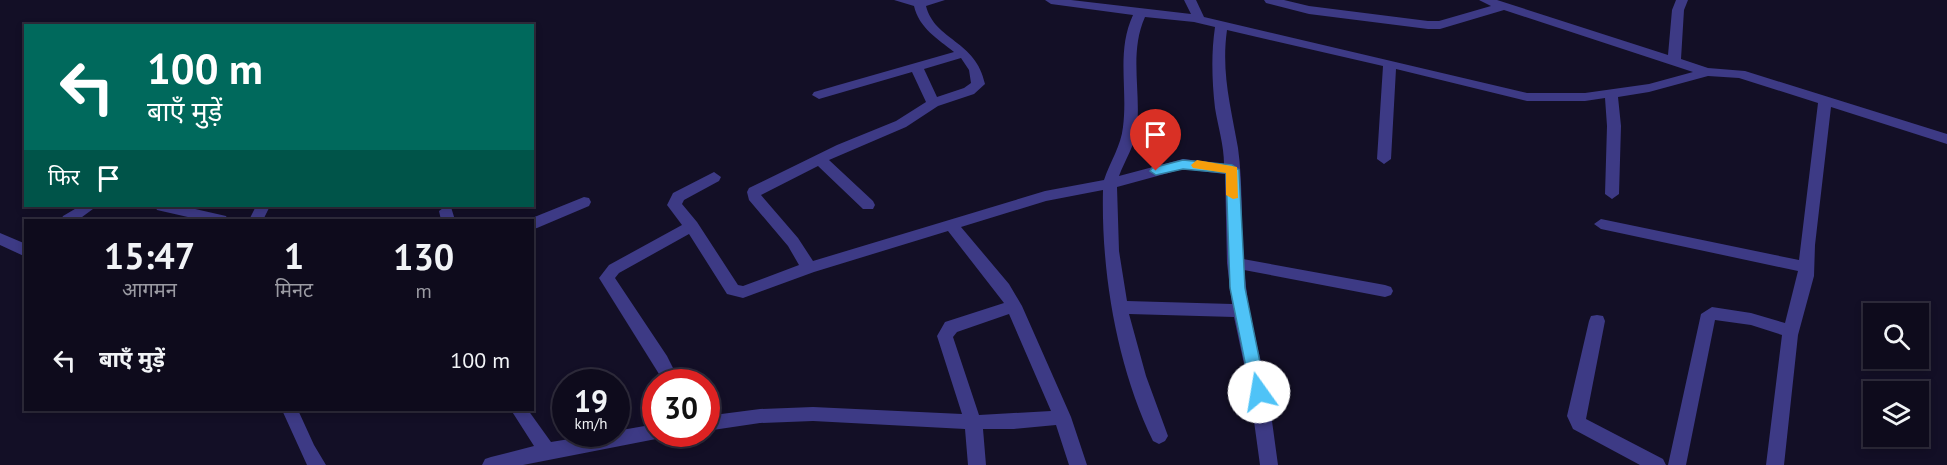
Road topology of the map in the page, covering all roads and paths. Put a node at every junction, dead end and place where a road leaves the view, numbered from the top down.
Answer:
1 (900, 0) edge
2 (939, 0) edge
3 (1051, 0) edge
4 (1190, 0) edge
5 (1270, 0) edge
6 (1485, 0) edge
7 (1682, 0) edge
8 (919, 4) junction
9 (1501, 8) junction
10 (1141, 12) junction
11 (1198, 19) junction
12 (1222, 24) junction
13 (964, 53) junction
14 (1674, 62) junction
15 (1390, 63) junction
16 (917, 68) junction
17 (1708, 72) junction
18 (1611, 94) junction
19 (819, 95) dead end
20 (1825, 100) junction
21 (933, 103) junction
22 (1947, 139) edge
23 (819, 159) junction
24 (1384, 159) dead end
25 (1232, 170) junction
26 (714, 177) dead end
27 (1110, 184) junction
28 (1612, 194) dead end
29 (585, 202) dead end
30 (868, 206) dead end
31 (88, 207) edge
32 (167, 207) edge
33 (178, 209) junction
34 (70, 219) edge
35 (166, 219) edge
36 (217, 219) edge
37 (534, 223) edge
38 (1600, 224) dead end
39 (951, 225) junction
40 (692, 226) junction
41 (0, 238) edge
42 (24, 250) edge
43 (1235, 262) junction
44 (1806, 267) junction
45 (809, 268) junction
46 (1385, 291) dead end
47 (1014, 306) junction
48 (1120, 307) junction
49 (1241, 311) junction
50 (1597, 321) dead end
51 (1791, 331) junction
52 (665, 369) edge
53 (290, 411) edge
54 (520, 411) edge
55 (1062, 417) junction
56 (720, 422) edge
57 (973, 422) junction
58 (642, 434) edge
59 (1159, 436) dead end
60 (547, 451) junction
61 (317, 465) edge
62 (491, 465) edge
63 (977, 465) edge
64 (1078, 465) edge
65 (1269, 465) edge
66 (1656, 465) edge
67 (1677, 465) edge
68 (1775, 465) edge

1 - 8 street
2 - 8 street
3 - 10 street
4 - 11 street
5 - 9 street
6 - 9 street
7 - 14 street
8 - 13 street
9 - 14 street
10 - 11 street
10 - 27 street
11 - 12 street
12 - 15 street
12 - 25 street
13 - 16 street
13 - 21 street
14 - 17 street
15 - 18 street
15 - 24 street
16 - 19 street
16 - 21 street
17 - 18 street
17 - 20 street
18 - 28 street
20 - 22 street
20 - 44 street
21 - 23 street
23 - 30 street
23 - 45 street
25 - 27 street
25 - 43 street
26 - 40 street
27 - 39 street
27 - 48 street
29 - 37 street
31 - 34 street
32 - 33 street
33 - 35 street
33 - 36 street
38 - 44 street
39 - 45 street
39 - 47 street
40 - 45 street
40 - 52 street
41 - 42 street
43 - 46 street
43 - 49 street
44 - 51 street
47 - 55 street
47 - 57 street
48 - 49 street
48 - 59 street
49 - 65 street
50 - 66 street
51 - 67 street
51 - 68 street
53 - 61 street
54 - 60 street
55 - 57 street
55 - 64 street
56 - 57 street
57 - 63 street
58 - 60 street
60 - 62 street

